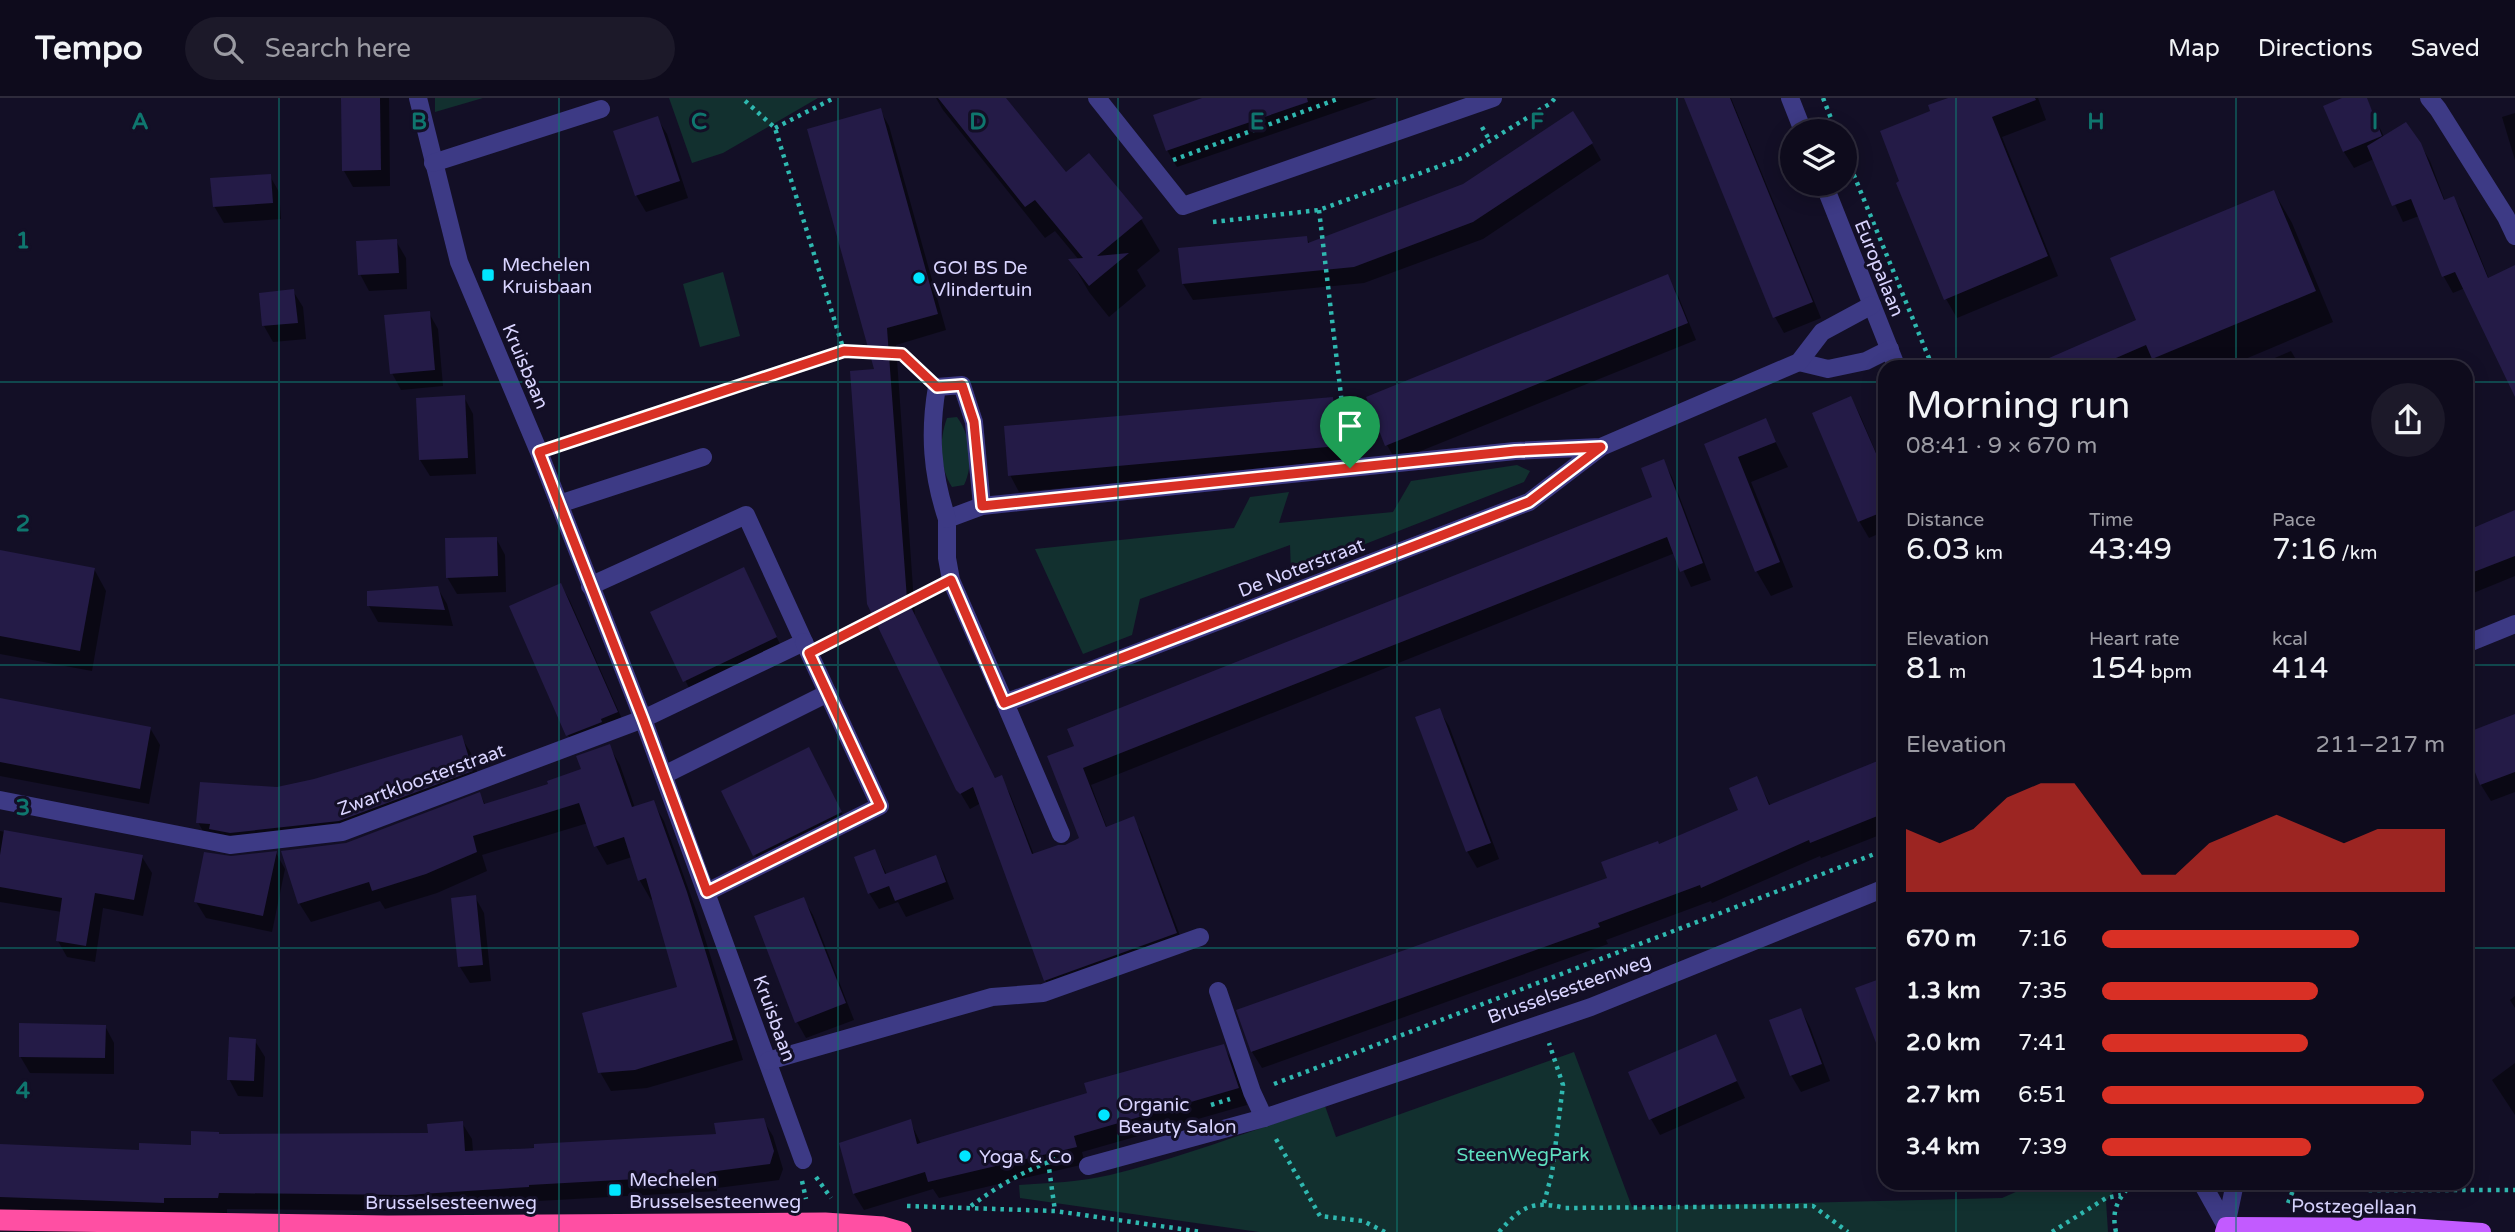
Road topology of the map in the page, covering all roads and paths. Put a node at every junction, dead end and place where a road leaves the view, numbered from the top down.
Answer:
1 (418, 98) edge
2 (742, 98) edge
3 (834, 98) edge
4 (1097, 98) edge
5 (1340, 98) edge
6 (1493, 98) edge
7 (1555, 98) edge
8 (1790, 98) edge
9 (1823, 98) edge
10 (2429, 98) edge
11 (601, 109) dead end
12 (1798, 119) edge
13 (1831, 119) edge
14 (775, 128) junction
15 (433, 163) junction
16 (1152, 168) junction
17 (1857, 183) edge
18 (1829, 196) edge
19 (1182, 206) junction
20 (1319, 211) junction
21 (2515, 236) edge
22 (1872, 304) junction
23 (1889, 349) junction
24 (844, 351) junction
25 (1894, 360) edge
26 (1930, 360) edge
27 (1799, 362) junction
28 (937, 387) junction
29 (1601, 447) junction
30 (539, 452) junction
31 (703, 457) dead end
32 (1350, 468) junction
33 (559, 504) junction
34 (982, 506) junction
35 (947, 519) junction
36 (951, 580) junction
37 (590, 586) junction
38 (2515, 624) edge
39 (2473, 641) edge
40 (807, 648) junction
41 (828, 694) junction
42 (1004, 703) junction
43 (643, 719) junction
44 (664, 775) junction
45 (0, 800) edge
46 (1061, 834) dead end
47 (1878, 853) edge
48 (1878, 891) edge
49 (707, 892) junction
50 (1200, 937) dead end
51 (1218, 991) dead end
52 (1542, 1023) junction
53 (768, 1060) junction
54 (1252, 1091) junction
55 (1200, 1109) dead end
56 (1264, 1118) junction
57 (1083, 1159) joint
58 (803, 1160) dead end
59 (1048, 1161) junction
60 (2126, 1190) edge
61 (2206, 1190) edge
62 (2233, 1190) edge
63 (2367, 1190) edge
64 (2473, 1190) edge
65 (2473, 1190) edge
66 (2515, 1190) edge
67 (2121, 1195) junction
68 (1544, 1203) junction
69 (1055, 1211) junction
70 (0, 1220) edge
71 (2225, 1229) edge
72 (901, 1232) edge
73 (1202, 1232) edge
74 (1385, 1232) edge
75 (1499, 1232) edge
76 (1848, 1232) edge
77 (2052, 1232) edge
78 (2116, 1232) edge
79 (2482, 1232) edge

1 - 15 street, Kruisbaan
2 - 14 path
3 - 14 path
4 - 16 street
5 - 16 path
6 - 19 street
7 - 20 path
8 - 12 street
9 - 13 path
10 - 21 street
11 - 15 street
14 - 24 path
15 - 30 street, Kruisbaan
16 - 19 street
17 - 26 path
18 - 22 street, Europalaan
19 - 20 path
20 - 32 path
22 - 23 street, Europalaan
22 - 27 street, De Noterstraat
23 - 25 street, Europalaan
23 - 27 street
24 - 28 path
24 - 30 path
27 - 29 street, De Noterstraat
28 - 34 street
28 - 35 street
29 - 32 street, De Noterstraat
29 - 42 street, De Noterstraat
30 - 33 street, Kruisbaan
31 - 33 street
32 - 34 street, De Noterstraat
33 - 37 street, Kruisbaan
34 - 35 street, De Noterstraat
35 - 36 street
36 - 40 path
36 - 42 street
37 - 40 street
37 - 43 street, Kruisbaan
38 - 39 street
40 - 41 street
40 - 43 street
41 - 44 street
41 - 49 street
42 - 46 street
43 - 44 street, Kruisbaan
43 - 45 street, Zwartkloosterstraat
44 - 49 street, Kruisbaan
47 - 54 path
48 - 52 street, Brusselsesteenweg
49 - 53 street, Kruisbaan
50 - 53 street
51 - 54 street
52 - 56 street, Brusselsesteenweg
52 - 68 path
53 - 58 street, Kruisbaan
54 - 55 path
54 - 56 street
56 - 57 street, Brusselsesteenweg
56 - 74 path
57 - 59 path
59 - 69 path
59 - 69 path
60 - 67 path
61 - 71 street
62 - 71 street
63 - 65 path
64 - 66 path
67 - 77 path
67 - 78 path
68 - 75 path
68 - 76 path
69 - 73 path
70 - 72 highway, Brusselsesteenweg
71 - 79 main road, Postzegellaan

